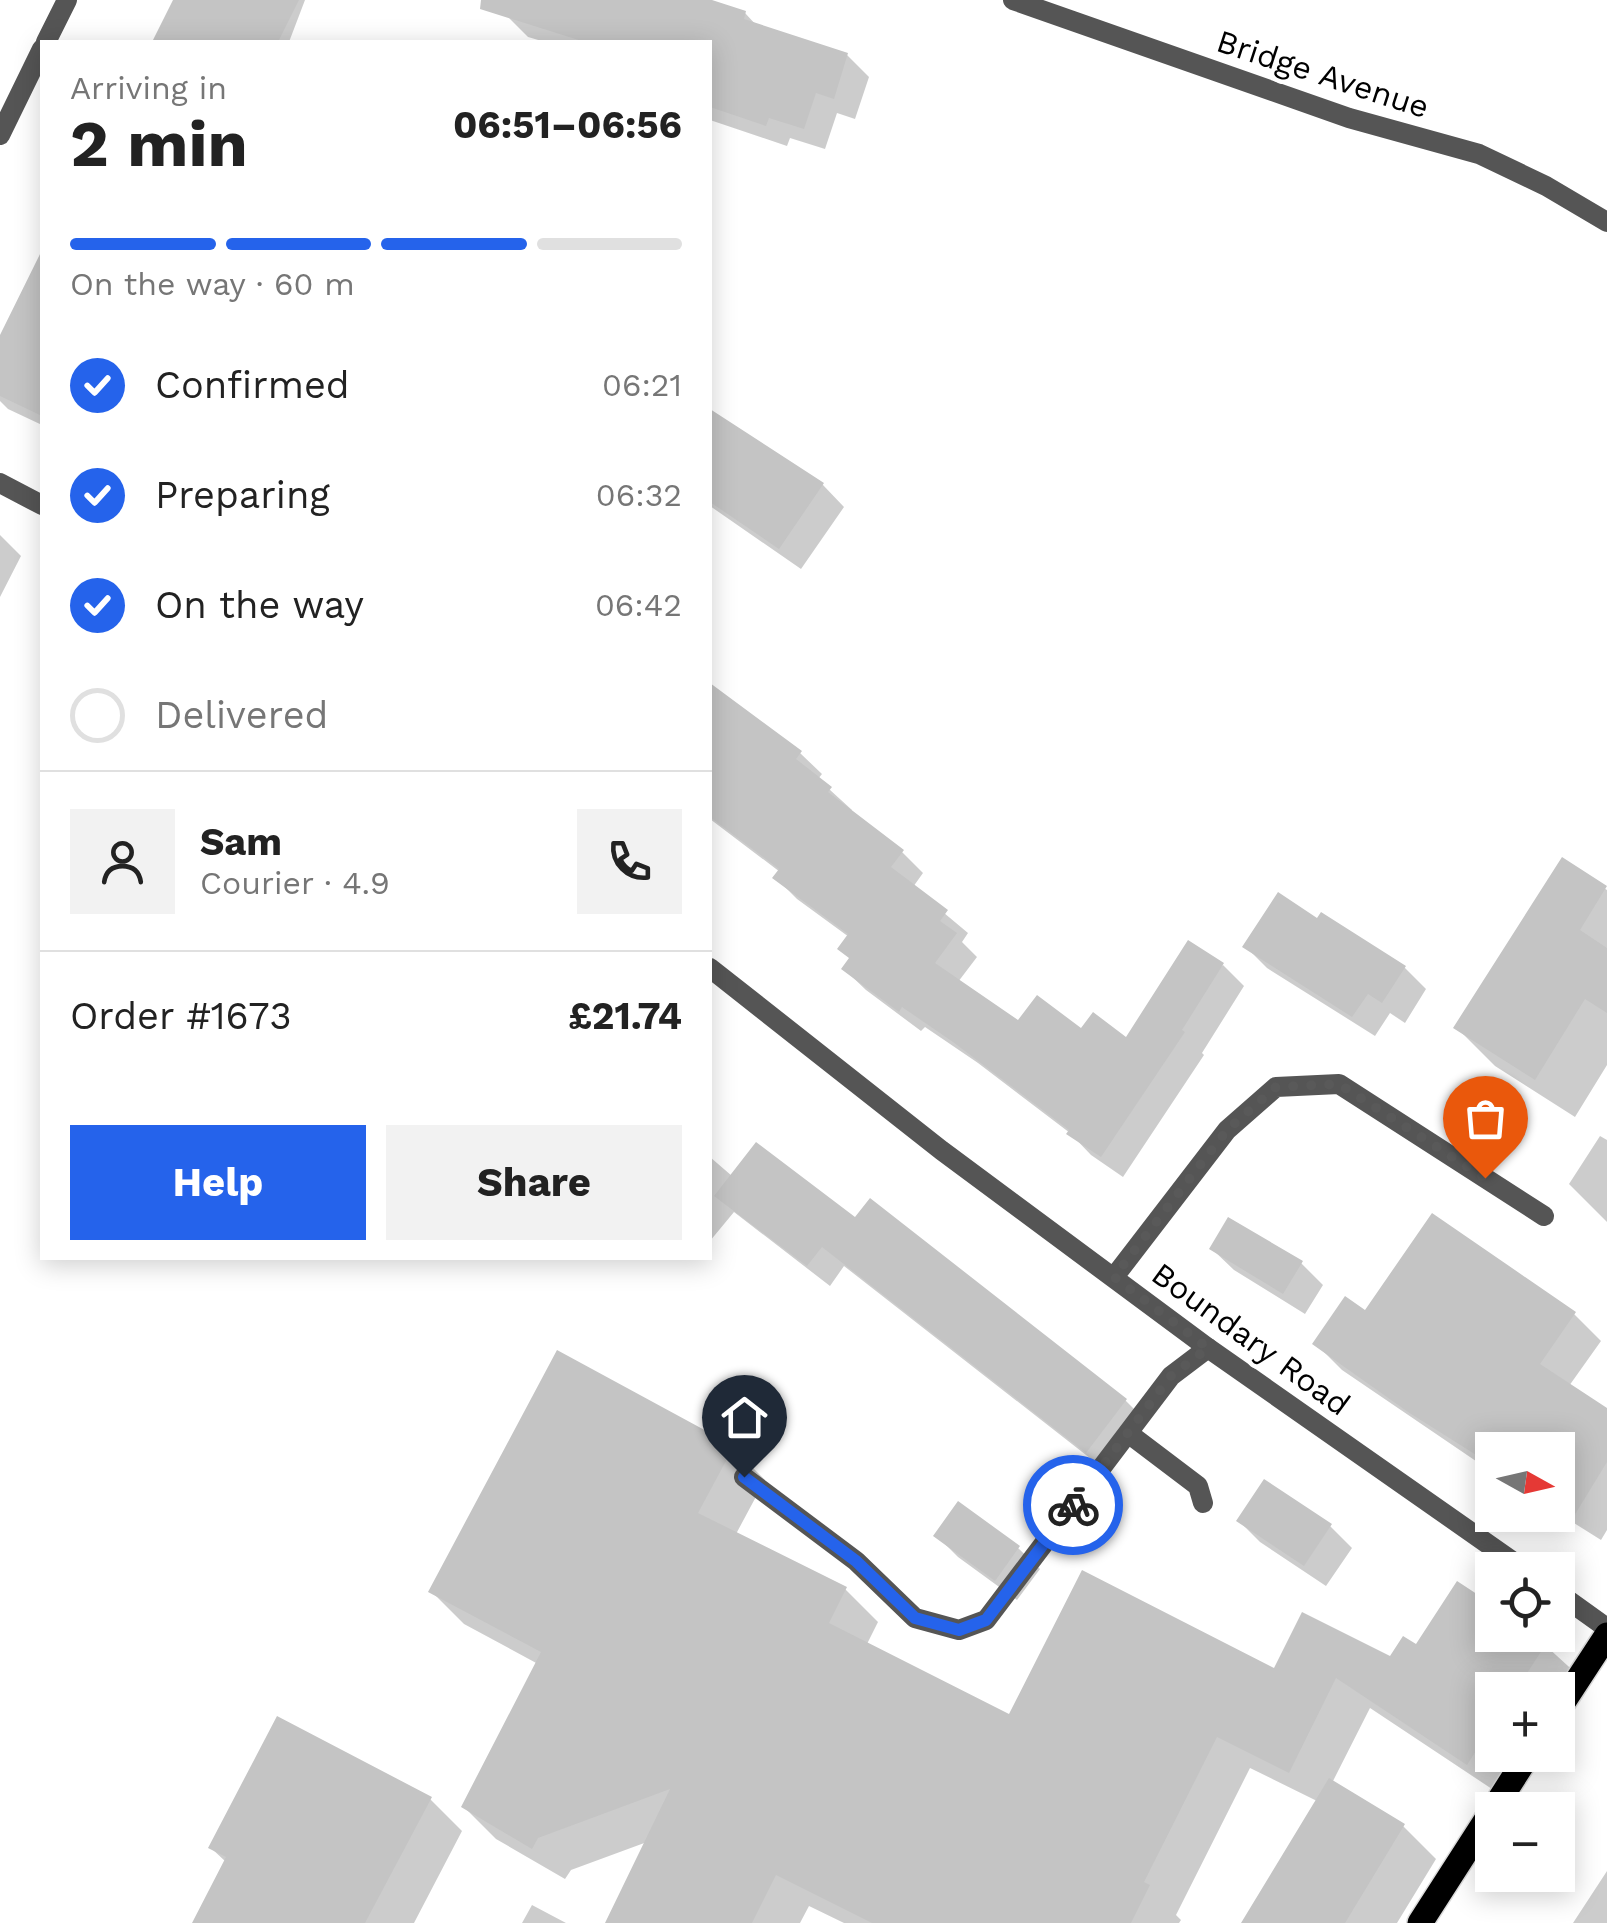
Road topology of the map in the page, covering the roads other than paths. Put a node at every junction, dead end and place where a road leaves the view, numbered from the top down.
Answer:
1 (66, 0) edge
2 (1013, 0) edge
3 (47, 40) edge
4 (40, 54) edge
5 (0, 135) edge
6 (1607, 222) edge
7 (0, 483) edge
8 (40, 504) edge
9 (712, 970) edge
10 (1544, 1216) dead end
11 (1114, 1277) junction
12 (1208, 1348) junction
13 (1128, 1433) junction
14 (744, 1477) dead end
15 (1204, 1502) dead end
16 (1498, 1552) edge
17 (1575, 1606) edge
18 (1607, 1631) edge
19 (1575, 1683) edge
20 (1475, 1838) edge
21 (1420, 1923) edge

1 - 3 street
2 - 6 street, Bridge Avenue
4 - 5 street
7 - 8 street
9 - 11 street, Boundary Road
10 - 11 street
11 - 12 street, Boundary Road
12 - 13 street
12 - 16 street, Boundary Road
13 - 14 street
13 - 15 street
17 - 18 street
18 - 19 main road
20 - 21 main road

